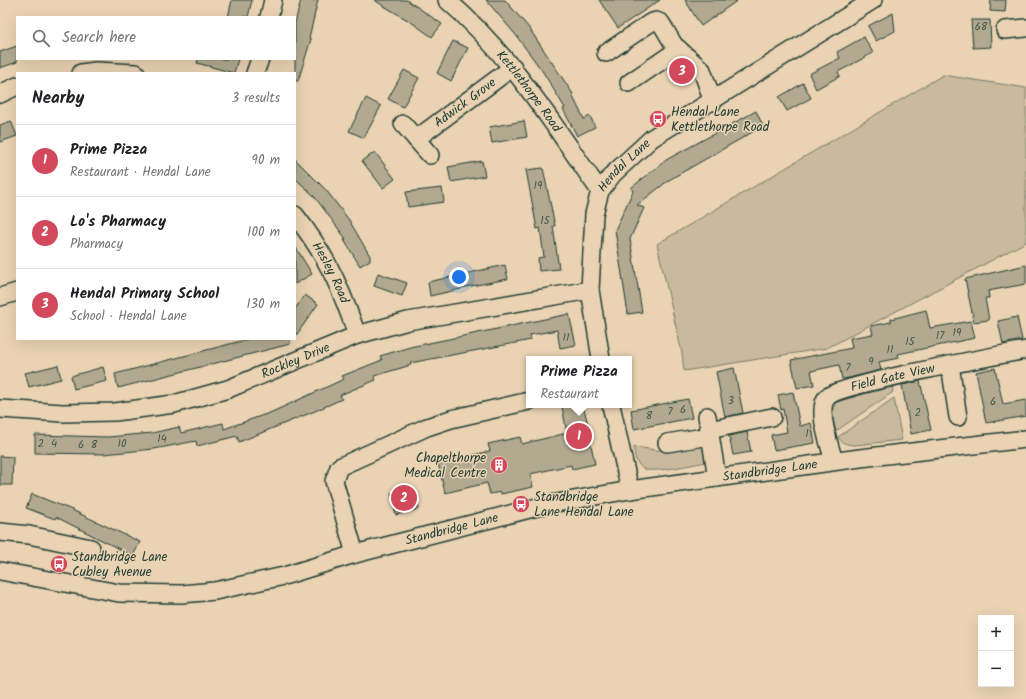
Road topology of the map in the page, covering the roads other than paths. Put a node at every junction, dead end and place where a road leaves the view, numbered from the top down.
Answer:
1 (273, 0) edge
2 (447, 0) edge
3 (873, 0) edge
4 (269, 16) edge
5 (1026, 28) edge
6 (1005, 30) dead end
7 (678, 49) junction
8 (606, 53) dead end
9 (260, 60) edge
10 (513, 67) junction
11 (88, 72) edge
12 (116, 72) edge
13 (255, 72) edge
14 (629, 83) dead end
15 (16, 86) edge
16 (0, 94) edge
17 (713, 102) junction
18 (403, 124) dead end
19 (416, 139) junction
20 (430, 155) dead end
21 (600, 191) junction
22 (296, 215) edge
23 (590, 290) junction
24 (16, 292) edge
25 (0, 297) edge
26 (357, 335) junction
27 (1026, 350) edge
28 (601, 356) edge
29 (950, 365) junction
30 (526, 401) edge
31 (612, 408) edge
32 (0, 409) edge
33 (772, 417) dead end
34 (958, 417) dead end
35 (709, 427) junction
36 (1026, 439) edge
37 (667, 443) dead end
38 (834, 461) junction
39 (717, 478) junction
40 (630, 490) junction
41 (0, 532) edge
42 (91, 548) dead end
43 (355, 554) junction
44 (0, 571) edge

1 - 4 street
2 - 10 street, Kettlethorpe Road
3 - 17 street, Hendal Lane
5 - 6 street
7 - 8 street
7 - 14 street
7 - 17 street
9 - 13 street
10 - 19 street, Adwick Grove
10 - 21 street, Kettlethorpe Road
11 - 12 street
15 - 16 street
17 - 21 street, Hendal Lane
18 - 19 street
19 - 20 street
21 - 23 street, Hendal Lane
22 - 26 street, Hesley Road
23 - 26 street, Rockley Drive
23 - 28 street, Hendal Lane
24 - 25 street
26 - 32 street, Rockley Drive
27 - 29 street, Field Gate View
29 - 34 street
29 - 38 street, Field Gate View
30 - 43 street
31 - 40 street
33 - 35 street
35 - 37 street
35 - 39 street
36 - 38 street, Standbridge Lane
38 - 39 street, Standbridge Lane
39 - 40 street, Standbridge Lane
40 - 43 street, Standbridge Lane
41 - 42 street
43 - 44 street, Standbridge Lane

